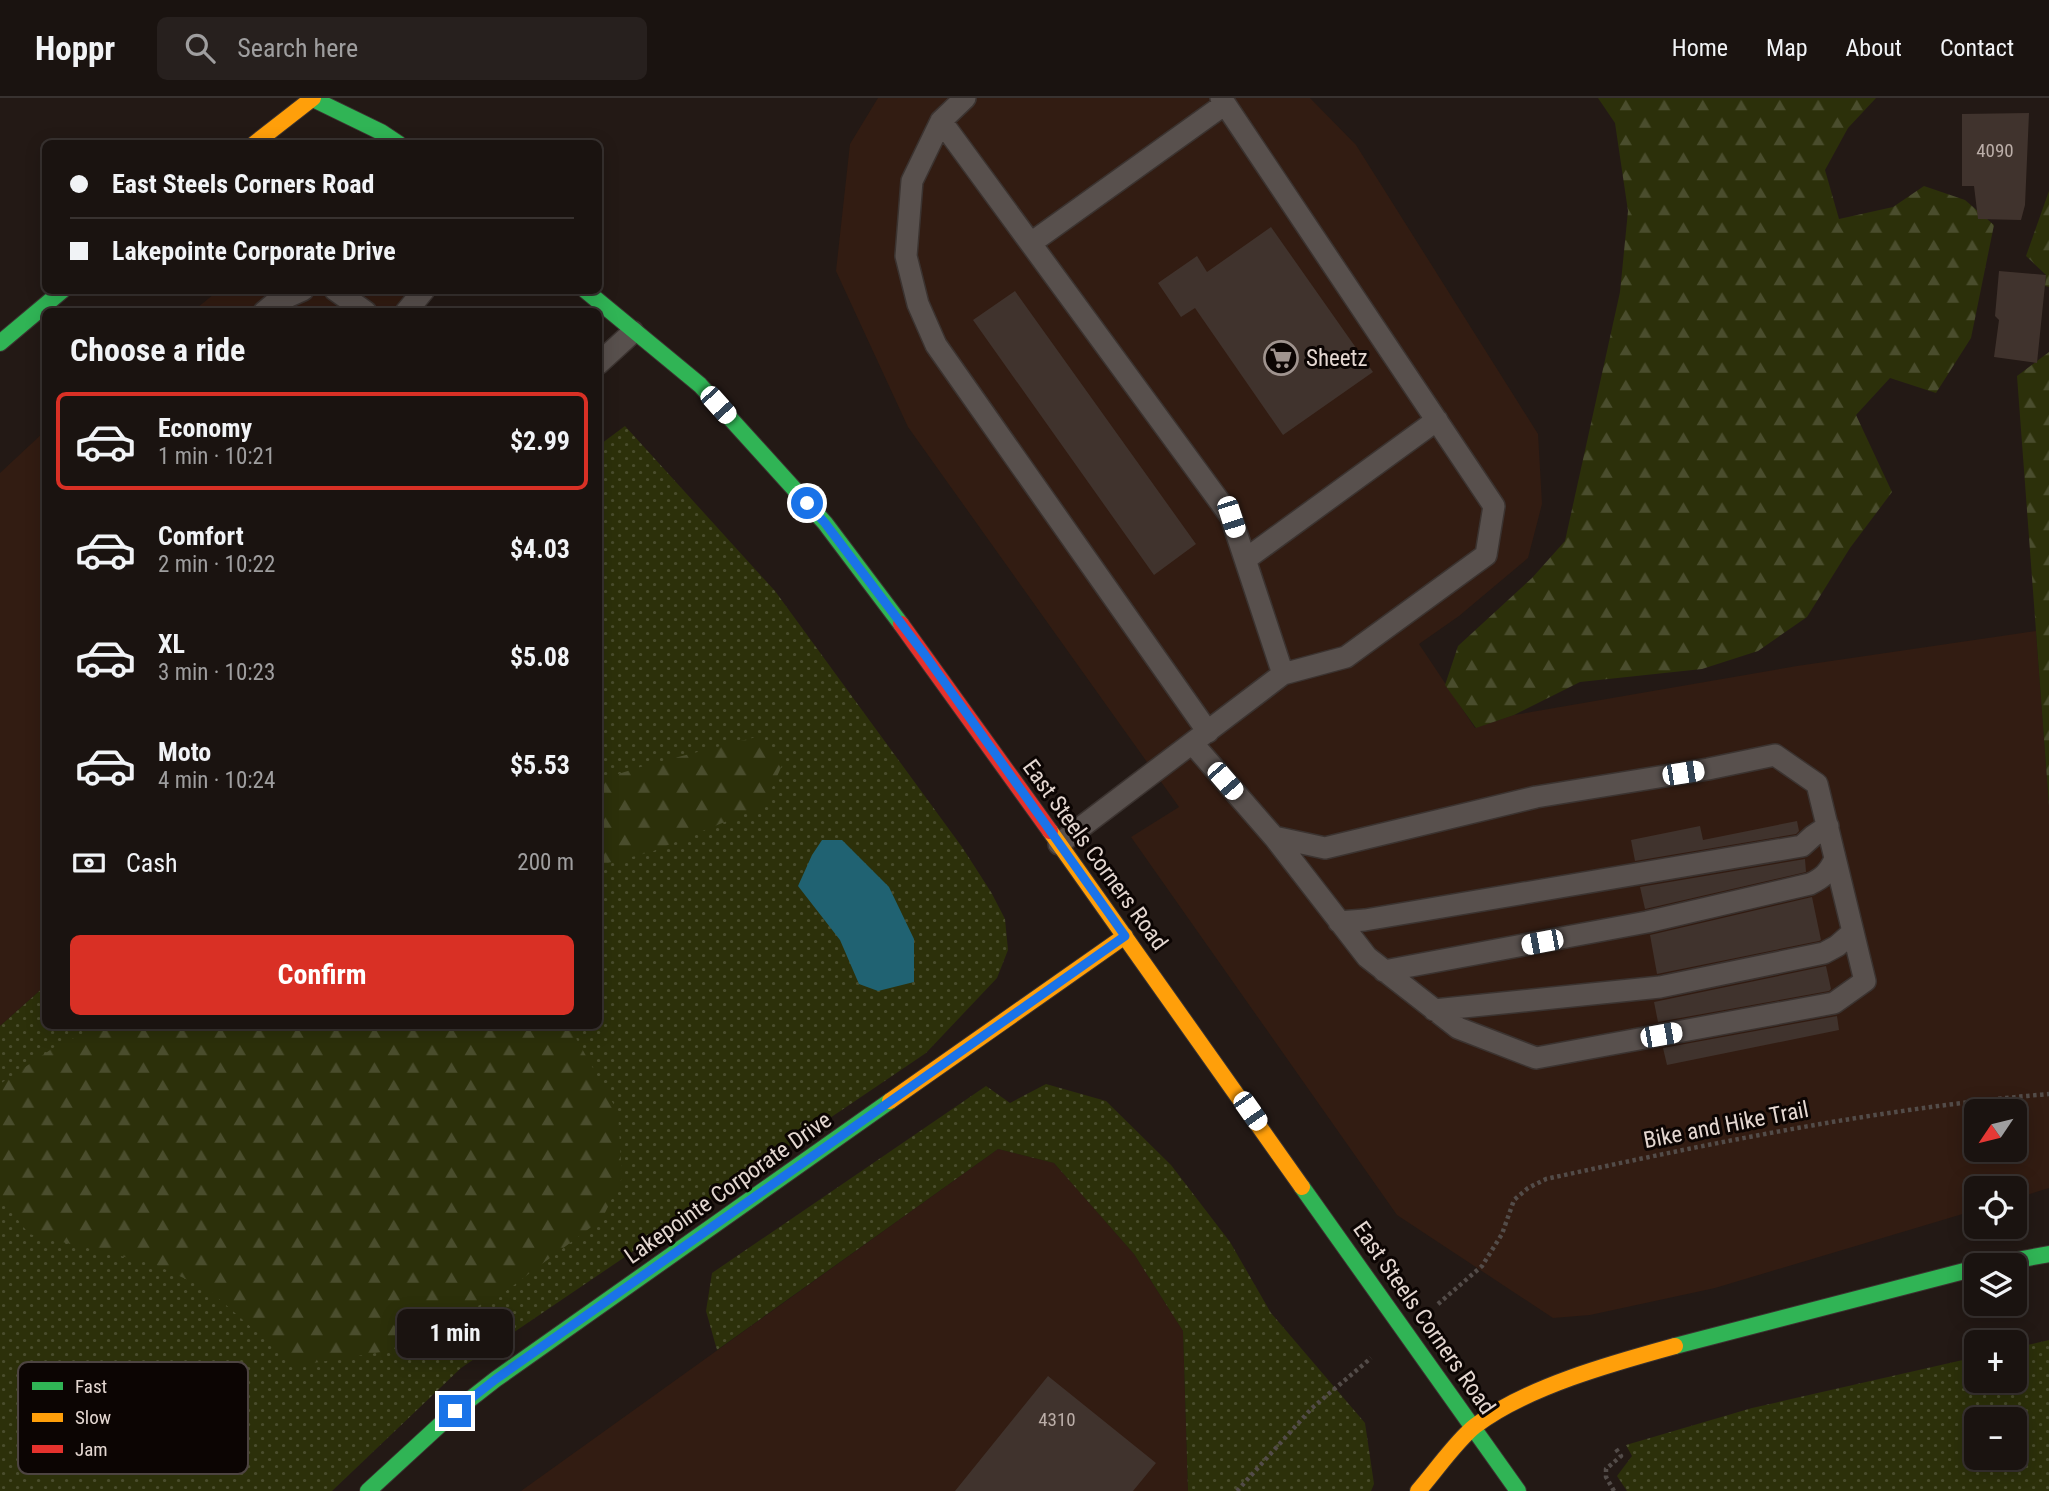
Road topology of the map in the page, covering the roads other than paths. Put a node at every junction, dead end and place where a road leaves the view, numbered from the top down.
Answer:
1 (312, 98) edge
2 (965, 98) edge
3 (1223, 101) edge
4 (941, 121) junction
5 (259, 140) edge
6 (393, 140) edge
7 (1031, 243) junction
8 (59, 294) edge
9 (294, 294) edge
10 (341, 294) edge
11 (421, 294) edge
12 (589, 294) edge
13 (46, 308) edge
14 (269, 308) edge
15 (360, 308) edge
16 (409, 308) edge
17 (42, 312) edge
18 (633, 331) junction
19 (0, 343) edge
20 (602, 360) edge
21 (1437, 420) junction
22 (1245, 559) junction
23 (1283, 674) junction
24 (1200, 738) junction
25 (1828, 827) junction
26 (1274, 838) junction
27 (1059, 844) junction
28 (1835, 859) junction
29 (1339, 922) junction
30 (1853, 932) junction
31 (1125, 936) junction
32 (1384, 971) junction
33 (1434, 1010) junction
34 (2049, 1254) edge
35 (2027, 1258) edge
36 (1964, 1271) edge
37 (1474, 1427) junction
38 (368, 1491) edge
39 (1418, 1491) edge
40 (1518, 1491) edge

1 - 5 main road
1 - 6 main road
2 - 4 lane
3 - 7 lane
3 - 21 lane
4 - 7 lane
4 - 24 lane
7 - 22 lane
8 - 13 main road
9 - 14 lane
10 - 15 lane
11 - 16 lane
12 - 18 main road, East Steels Corners Road
17 - 19 main road
18 - 20 lane
18 - 27 main road, East Steels Corners Road
21 - 22 lane
21 - 23 lane
22 - 23 lane
23 - 24 lane
24 - 26 lane
24 - 27 lane
25 - 26 lane
25 - 28 lane
25 - 29 lane
26 - 29 lane
27 - 31 main road, East Steels Corners Road
28 - 30 lane
28 - 32 lane
29 - 32 lane
30 - 33 lane
30 - 33 lane
31 - 37 main road, East Steels Corners Road
31 - 38 main road, Lakepointe Corporate Drive
32 - 33 lane
34 - 35 main road
36 - 37 main road
37 - 39 main road
37 - 40 main road, East Steels Corners Road

